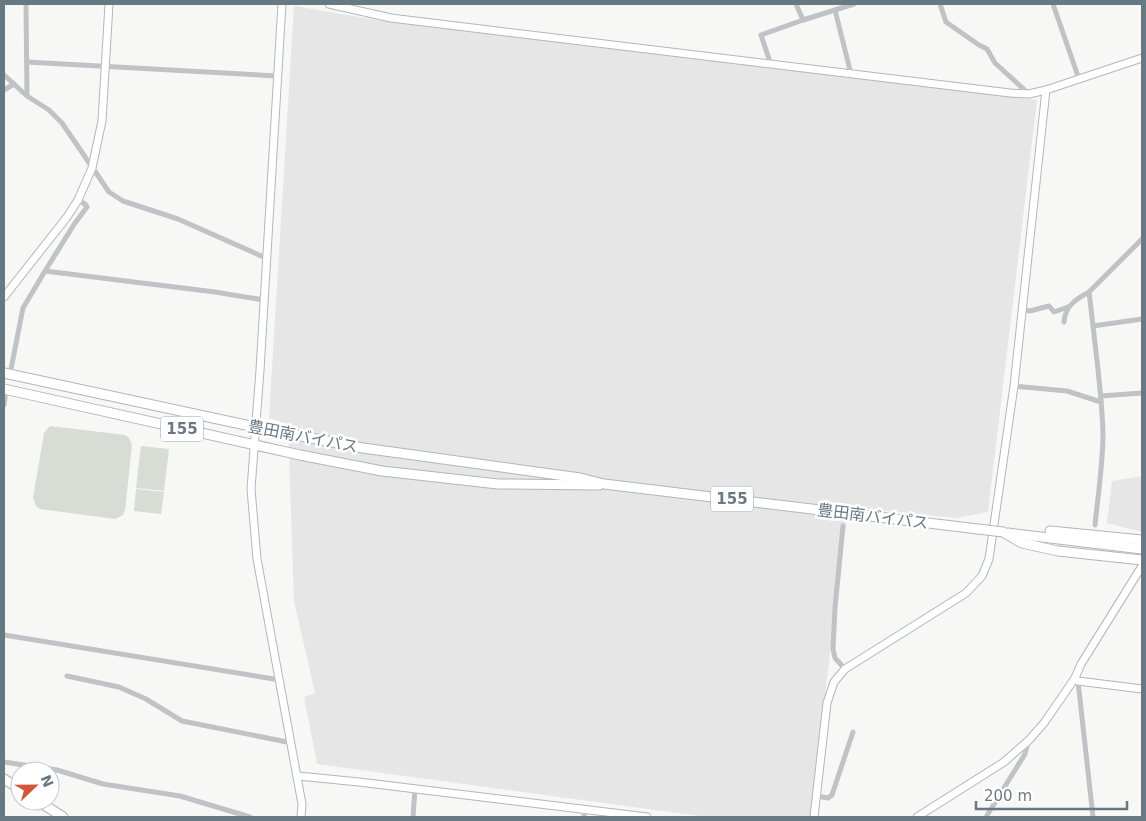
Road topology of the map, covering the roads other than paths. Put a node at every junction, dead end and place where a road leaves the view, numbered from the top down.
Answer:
1 (26, 4) edge
2 (109, 4) edge
3 (282, 4) edge
4 (329, 4) edge
5 (796, 4) edge
6 (854, 4) edge
7 (940, 4) edge
8 (1053, 4) edge
9 (835, 10) junction
10 (803, 20) junction
11 (1142, 58) edge
12 (27, 62) junction
13 (771, 65) junction
14 (106, 66) junction
15 (851, 74) junction
16 (4, 75) edge
17 (277, 76) junction
18 (1079, 79) junction
19 (14, 84) junction
20 (4, 90) edge
21 (1046, 90) junction
22 (1029, 94) junction
23 (27, 96) junction
24 (92, 168) junction
25 (78, 200) junction
26 (1142, 239) edge
27 (266, 258) junction
28 (45, 270) junction
29 (1089, 292) junction
30 (4, 297) edge
31 (264, 300) junction
32 (1068, 307) junction
33 (1022, 310) junction
34 (1142, 319) edge
35 (1064, 322) dead end
36 (1093, 326) junction
37 (7, 374) edge
38 (1014, 386) junction
39 (5, 390) edge
40 (1142, 393) edge
41 (1101, 399) junction
42 (4, 405) edge
43 (254, 427) junction
44 (253, 444) junction
45 (604, 484) junction
46 (1095, 525) dead end
47 (843, 526) dead end
48 (1003, 532) junction
49 (1142, 540) edge
50 (1142, 548) edge
51 (1142, 560) edge
52 (1142, 566) edge
53 (4, 635) edge
54 (845, 669) junction
55 (67, 676) dead end
56 (1076, 679) junction
57 (280, 680) junction
58 (1142, 689) edge
59 (853, 732) dead end
60 (1029, 740) junction
61 (292, 743) junction
62 (4, 762) edge
63 (298, 776) junction
64 (415, 789) junction
65 (816, 796) junction
66 (584, 813) edge
67 (250, 817) edge
68 (301, 817) edge
69 (413, 817) edge
70 (647, 817) edge
71 (814, 817) edge
72 (917, 817) edge
73 (986, 817) edge
74 (1093, 817) edge

1 - 12 street
2 - 14 street
3 - 17 street
4 - 13 street
5 - 10 street
6 - 9 street
7 - 22 street
8 - 18 street
9 - 10 street
9 - 15 street
10 - 13 street
11 - 18 street
12 - 14 street
12 - 23 street
13 - 15 street
14 - 17 street
14 - 24 street
15 - 22 street
16 - 19 street
17 - 27 street
18 - 21 street
19 - 20 street
19 - 23 street
21 - 22 street
21 - 33 street
23 - 24 street
24 - 25 street
24 - 27 street
25 - 28 street
25 - 30 street
26 - 29 street
27 - 31 street
28 - 31 street
28 - 37 street
29 - 32 street
29 - 36 street
31 - 43 street
32 - 33 street
32 - 35 street
33 - 38 street
34 - 36 street
36 - 41 street
37 - 43 highway, 豊田南バイパス / 155
38 - 41 street
38 - 54 street
39 - 42 street
39 - 44 highway, 豊田南バイパス / 155
40 - 41 street
41 - 46 street
43 - 44 street
43 - 45 highway, 豊田南バイパス / 155
44 - 45 highway, 豊田南バイパス / 155
44 - 57 street
45 - 48 highway, 豊田南バイパス / 155, bridge
47 - 54 street
48 - 49 highway, 155
48 - 50 highway, 豊田南バイパス / 155
48 - 51 highway, 155
52 - 56 street
53 - 57 street
54 - 65 street
55 - 61 street
56 - 58 street
56 - 60 street
56 - 74 street
57 - 61 street
59 - 65 street
60 - 72 street
60 - 73 street
61 - 63 street
62 - 67 street
63 - 64 street
63 - 68 street
64 - 66 street
64 - 69 street
65 - 71 street
66 - 70 street

